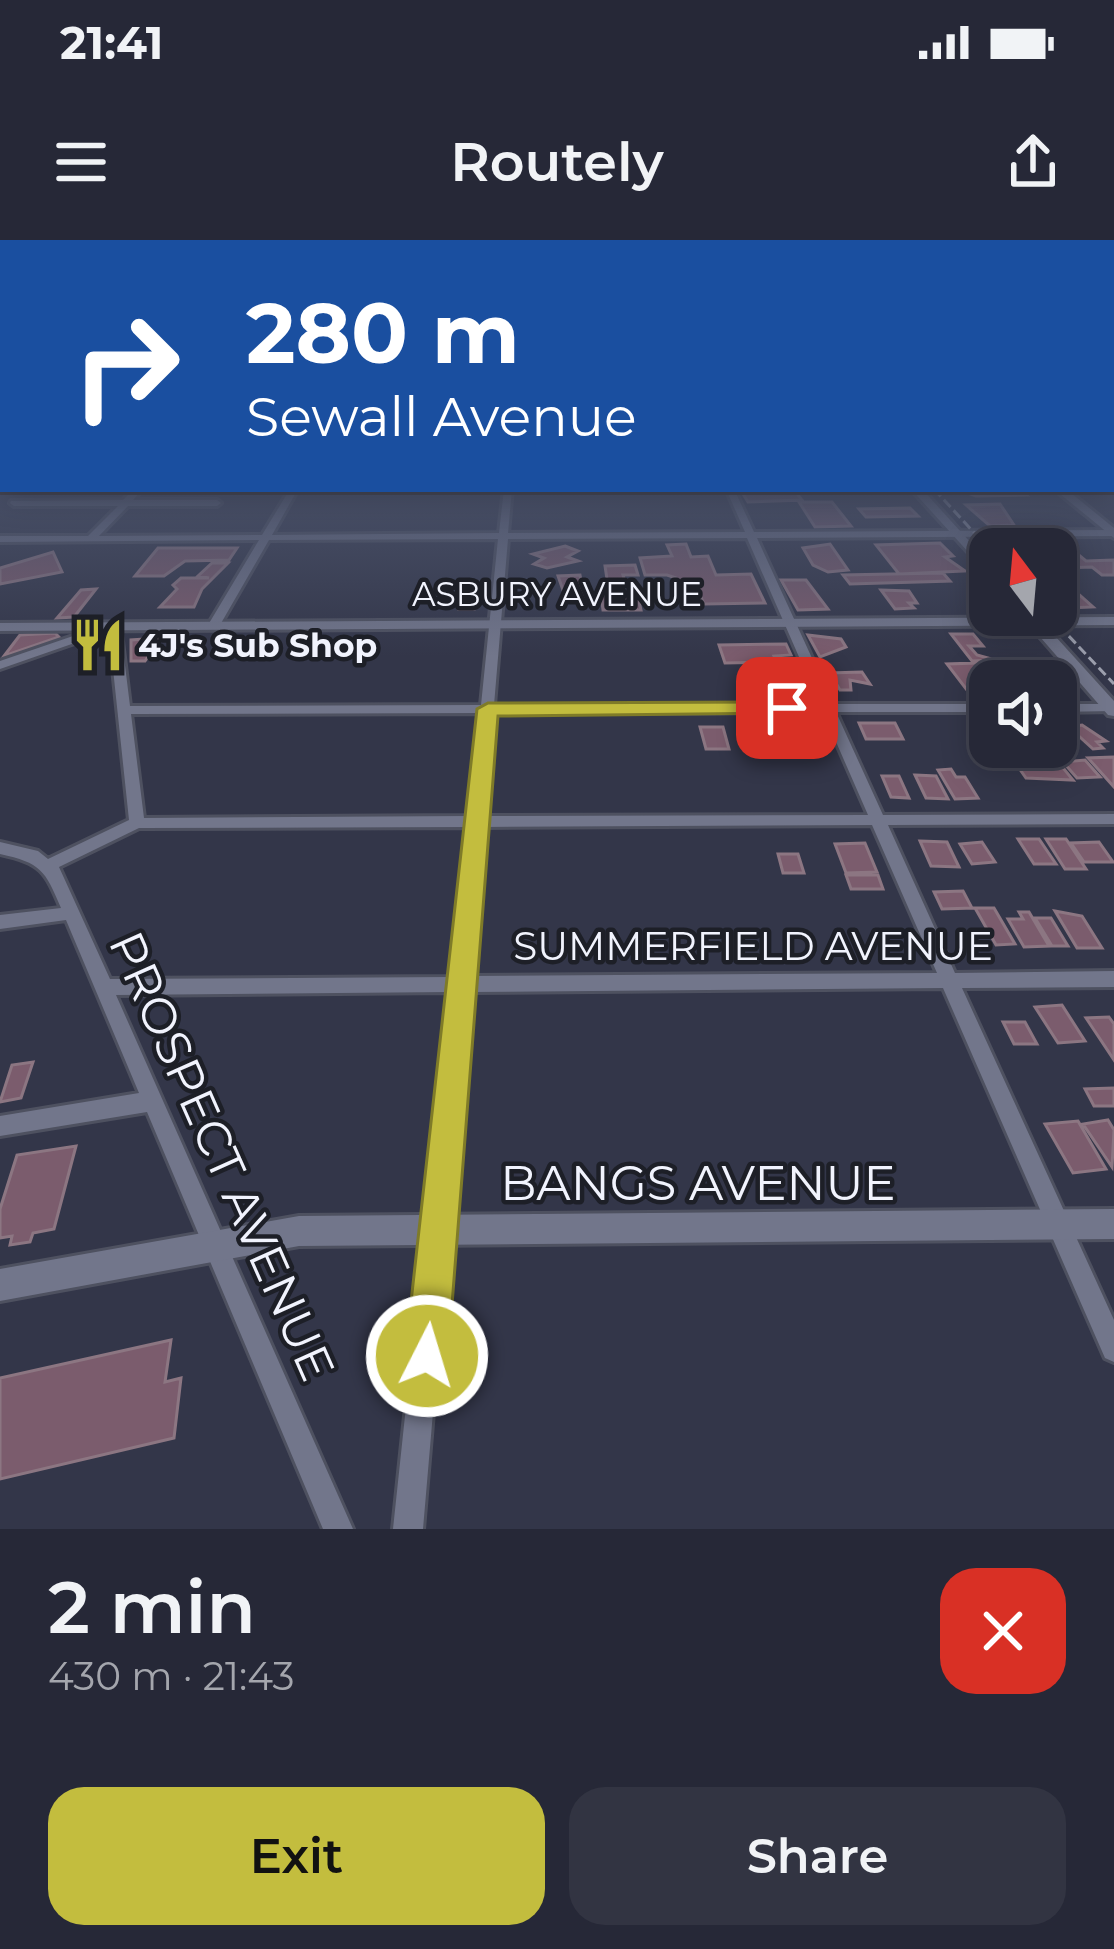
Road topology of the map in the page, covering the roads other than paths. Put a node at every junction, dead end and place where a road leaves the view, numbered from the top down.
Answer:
1 (713, 536) edge
2 (751, 536) edge
3 (504, 537) junction
4 (90, 538) joint
5 (265, 538) junction
6 (0, 539) edge
7 (969, 619) edge
8 (1077, 620) edge
9 (1114, 621) edge
10 (790, 622) junction
11 (496, 624) junction
12 (114, 625) junction
13 (214, 625) junction
14 (0, 627) edge
15 (1047, 636) edge
16 (0, 665) edge
17 (830, 708) junction
18 (969, 708) edge
19 (1077, 708) edge
20 (488, 709) junction
21 (1113, 709) edge
22 (126, 710) junction
23 (1114, 819) edge
24 (879, 820) junction
25 (137, 823) junction
26 (477, 823) junction
27 (0, 848) edge
28 (50, 866) junction
29 (71, 914) junction
30 (0, 922) edge
31 (1114, 979) edge
32 (949, 980) junction
33 (462, 984) junction
34 (105, 986) junction
35 (154, 1101) junction
36 (0, 1126) edge
37 (1058, 1225) junction
38 (1114, 1225) edge
39 (439, 1230) junction
40 (216, 1244) junction
41 (0, 1285) edge
42 (1114, 1349) edge
43 (338, 1529) edge
44 (408, 1529) edge

1 - 3 street
2 - 10 street
3 - 5 street
3 - 11 street
4 - 5 street
4 - 6 street
5 - 13 street
7 - 10 main road, ASBURY AVENUE
8 - 9 main road, ASBURY AVENUE
10 - 11 main road, ASBURY AVENUE
10 - 17 street
11 - 13 main road, ASBURY AVENUE
11 - 20 street
12 - 13 main road, ASBURY AVENUE
12 - 14 main road, ASBURY AVENUE
12 - 16 street
12 - 22 street
15 - 21 main road
17 - 18 street
17 - 20 street
17 - 24 street
19 - 21 street
20 - 22 street
20 - 26 street
22 - 25 street
23 - 24 street
24 - 26 street
24 - 32 street
25 - 26 street
25 - 28 street
26 - 33 street
27 - 28 street
28 - 29 street, PROSPECT AVENUE
29 - 30 street
29 - 34 street, PROSPECT AVENUE
31 - 32 street, SUMMERFIELD AVENUE
32 - 33 street, SUMMERFIELD AVENUE
32 - 37 street
33 - 34 street, SUMMERFIELD AVENUE
33 - 39 street
34 - 35 street, PROSPECT AVENUE
35 - 36 street
35 - 40 street, PROSPECT AVENUE
37 - 38 main road, BANGS AVENUE
37 - 39 main road, BANGS AVENUE
37 - 42 street
39 - 40 main road, BANGS AVENUE
39 - 44 street
40 - 41 main road, BANGS AVENUE
40 - 43 street, PROSPECT AVENUE

